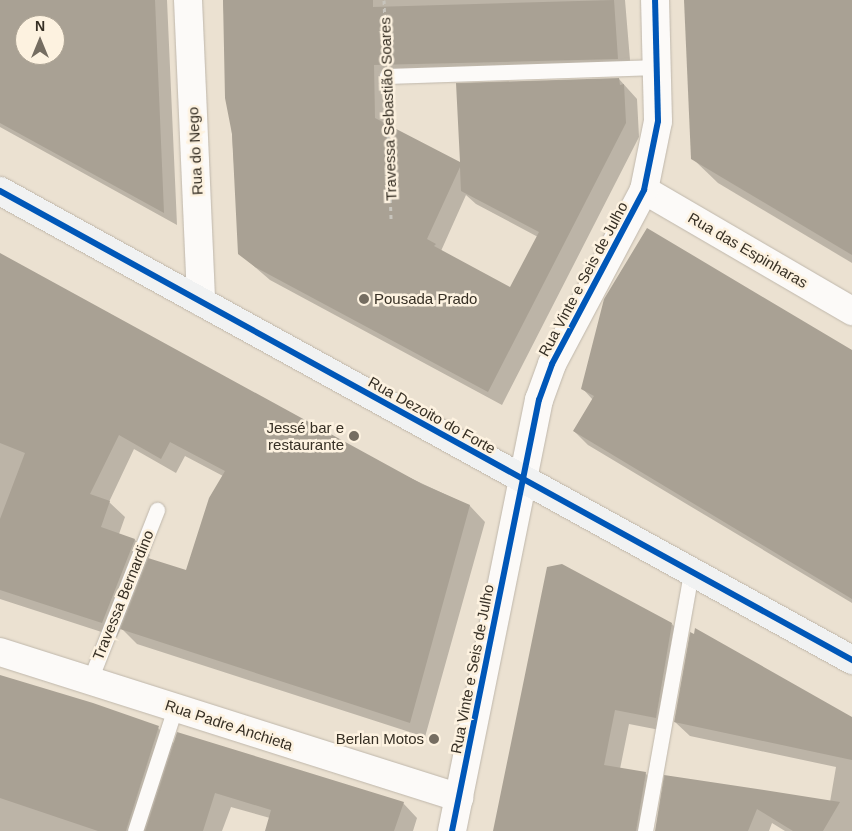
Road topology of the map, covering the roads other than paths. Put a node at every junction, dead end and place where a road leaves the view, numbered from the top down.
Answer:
1 (188, 0) edge
2 (655, 0) edge
3 (658, 67) junction
4 (387, 76) road end
5 (644, 190) junction
6 (0, 191) edge
7 (202, 302) junction
8 (852, 311) edge
9 (523, 479) junction
10 (157, 510) dead end
11 (691, 572) junction
12 (0, 652) edge
13 (852, 660) edge
14 (90, 680) junction
15 (175, 708) junction
16 (459, 798) junction
17 (135, 831) edge
18 (452, 831) edge
19 (645, 831) edge

1 - 7 street, Rua do Nego
2 - 3 street, Rua Vinte e Seis de Julho
3 - 4 lane
3 - 5 street, Rua Vinte e Seis de Julho
5 - 8 street, Rua das Espinharas
5 - 9 street, Rua Vinte e Seis de Julho
6 - 7 main road, Rua Dezoito do Forte
7 - 9 main road, Rua Dezoito do Forte
9 - 11 main road, Rua Dezoito do Forte
9 - 16 street, Rua Vinte e Seis de Julho
10 - 14 lane, Travessa Bernardino
11 - 13 main road, Rua Dezoito do Forte
11 - 19 lane
12 - 14 street, Rua Padre Anchieta
14 - 15 street, Rua Padre Anchieta
15 - 16 street, Rua Padre Anchieta
15 - 17 lane
16 - 18 street, Rua Vinte e Seis de Julho

